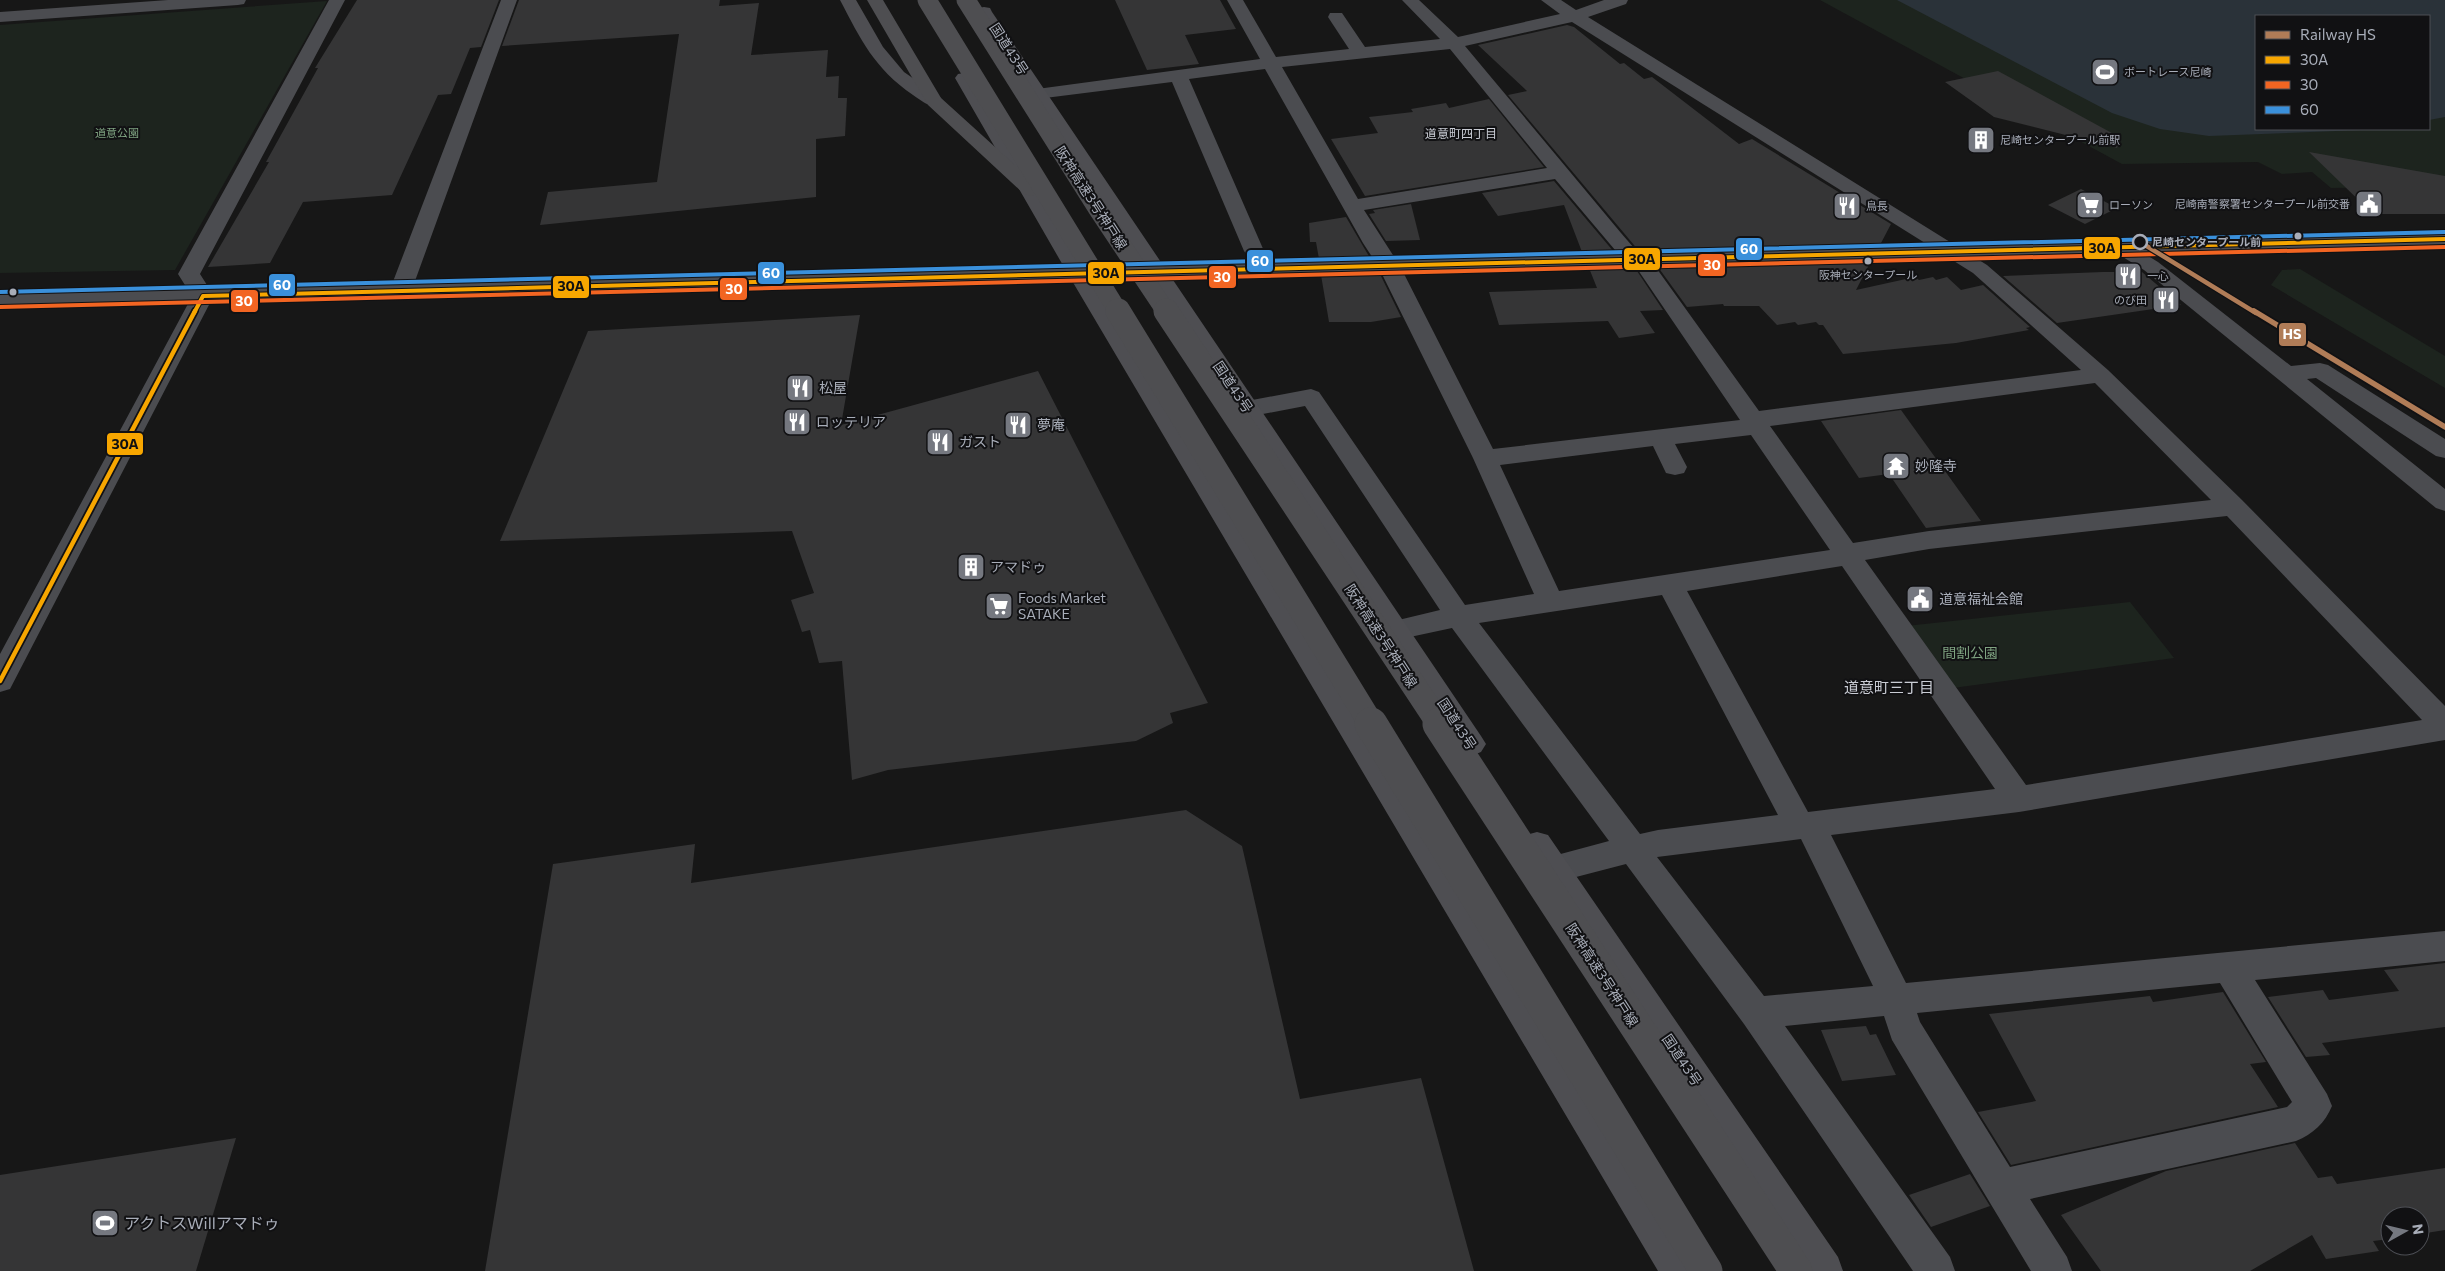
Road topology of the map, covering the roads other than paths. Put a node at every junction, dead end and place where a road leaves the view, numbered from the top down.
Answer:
1 (238, 0) edge
2 (337, 0) edge
3 (509, 0) edge
4 (848, 0) edge
5 (876, 0) edge
6 (918, 0) edge
7 (927, 0) edge
8 (966, 0) edge
9 (977, 0) edge
10 (1235, 0) edge
11 (1410, 0) edge
12 (1549, 0) edge
13 (1620, 0) edge
14 (1574, 16) junction
15 (0, 17) edge
16 (1336, 17) dead end
17 (1454, 43) junction
18 (1360, 53) junction
19 (1270, 63) junction
20 (1178, 75) junction
21 (1037, 94) junction
22 (934, 101) junction
23 (1560, 172) junction
24 (1031, 190) junction
25 (1352, 206) junction
26 (2445, 239) edge
27 (2120, 247) junction
28 (1254, 251) dead end
29 (1954, 253) junction
30 (1633, 259) junction
31 (1389, 266) junction
32 (1155, 270) junction
33 (1079, 274) junction
34 (400, 292) junction
35 (203, 296) junction
36 (0, 300) edge
37 (2288, 374) junction
38 (2100, 375) junction
39 (1247, 409) junction
40 (1755, 423) junction
41 (1660, 437) junction
42 (2445, 450) edge
43 (1485, 458) junction
44 (1675, 467) dead end
45 (2445, 502) edge
46 (2233, 506) junction
47 (1846, 555) junction
48 (1670, 584) junction
49 (1551, 602) junction
50 (1458, 616) junction
51 (1396, 630) junction
52 (0, 681) edge
53 (2445, 726) edge
54 (2019, 799) junction
55 (1805, 826) junction
56 (1634, 850) junction
57 (1553, 869) junction
58 (2445, 946) edge
59 (2228, 966) junction
60 (1896, 999) junction
61 (1756, 1013) junction
62 (2001, 1187) junction
63 (1680, 1271) edge
64 (1706, 1271) edge
65 (1796, 1271) edge
66 (1824, 1271) edge
67 (1936, 1271) edge
68 (2053, 1271) edge

1 - 15 street
2 - 35 street
3 - 34 street
4 - 22 highway
5 - 22 highway
6 - 24 highway
7 - 64 highway, bridge
8 - 65 highway, 阪神高速3号神戸線, bridge
9 - 21 highway, 国道43号
10 - 19 street
11 - 17 street
12 - 14 street
13 - 14 street
14 - 17 street
14 - 29 street
16 - 18 street
17 - 18 street
17 - 23 street
18 - 19 street
19 - 20 street
19 - 25 street
20 - 21 street
20 - 28 street
21 - 32 highway, 国道43号
22 - 24 highway
23 - 25 street
23 - 30 street
24 - 33 highway
25 - 31 street
26 - 27 street
27 - 29 street
27 - 37 street
29 - 30 street
29 - 38 street
30 - 31 street
30 - 40 street
31 - 32 street
31 - 43 street
32 - 33 street
32 - 39 highway, 国道43号
33 - 34 street
33 - 63 highway
34 - 35 street
35 - 36 street
35 - 52 street
37 - 42 street
37 - 45 street
38 - 40 street
38 - 46 street
39 - 50 street
39 - 51 highway, 国道43号
40 - 41 street
40 - 47 street
41 - 43 street
41 - 44 street
43 - 49 street
46 - 47 street
46 - 53 street
47 - 48 street
47 - 54 street
48 - 49 street
48 - 55 street
49 - 50 street
50 - 51 street
50 - 56 street
51 - 57 highway, 国道43号
53 - 54 street
54 - 55 street
55 - 56 street
55 - 60 street
56 - 57 street
56 - 61 street
57 - 66 highway, 国道43号
58 - 59 street
59 - 60 street
59 - 62 street
60 - 61 street
60 - 62 street
61 - 67 street
62 - 68 street

